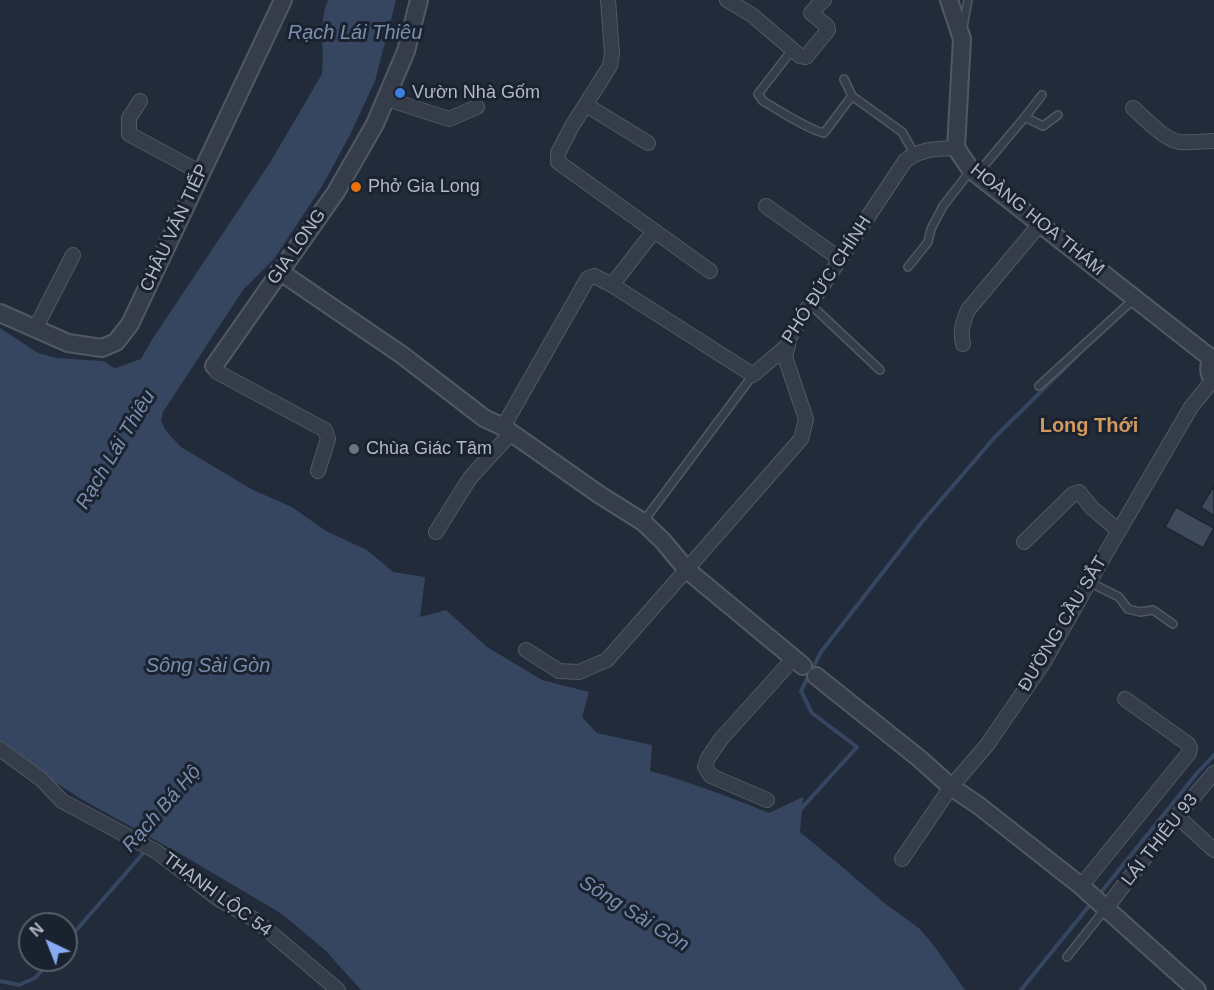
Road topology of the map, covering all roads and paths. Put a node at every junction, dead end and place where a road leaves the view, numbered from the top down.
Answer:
1 (283, 0) edge
2 (418, 0) edge
3 (608, 0) edge
4 (727, 0) edge
5 (824, 0) edge
6 (949, 0) edge
7 (968, 0) edge
8 (962, 39) junction
9 (792, 50) junction
10 (844, 79) dead end
11 (852, 96) junction
12 (1042, 96) dead end
13 (140, 101) dead end
14 (384, 104) junction
15 (586, 105) junction
16 (477, 107) dead end
17 (1132, 108) dead end
18 (1058, 115) dead end
19 (1025, 117) junction
20 (1214, 141) edge
21 (648, 142) dead end
22 (956, 148) junction
23 (914, 153) junction
24 (974, 172) junction
25 (201, 173) junction
26 (766, 206) dead end
27 (1040, 225) junction
28 (654, 231) junction
29 (73, 255) dead end
30 (840, 259) junction
31 (908, 267) dead end
32 (279, 271) junction
33 (710, 271) dead end
34 (612, 285) junction
35 (1134, 298) junction
36 (810, 304) junction
37 (0, 313) edge
38 (35, 329) junction
39 (963, 344) dead end
40 (788, 345) junction
41 (1213, 358) edge
42 (214, 366) joint
43 (880, 370) dead end
44 (753, 375) junction
45 (1213, 381) edge
46 (1040, 386) dead end
47 (507, 430) junction
48 (318, 471) dead end
49 (643, 522) junction
50 (1119, 531) junction
51 (436, 532) dead end
52 (1024, 542) dead end
53 (687, 570) junction
54 (1089, 582) junction
55 (1173, 624) dead end
56 (526, 650) dead end
57 (804, 667) junction
58 (1125, 699) dead end
59 (0, 749) edge
60 (1214, 773) edge
61 (951, 787) junction
62 (767, 800) dead end
63 (1177, 816) junction
64 (1214, 850) edge
65 (902, 859) dead end
66 (1095, 897) junction
67 (1066, 957) dead end
68 (338, 990) edge
69 (1197, 990) edge

1 - 25 street, CHÂU VĂN TIẾP
2 - 14 street
3 - 15 street
4 - 9 street
5 - 9 street
6 - 8 street, HOÀNG HOA THÁM
7 - 8 lane
8 - 22 street, HOÀNG HOA THÁM
9 - 11 lane
10 - 11 lane
11 - 23 lane
12 - 19 lane
13 - 25 street
14 - 16 street
14 - 32 street, GIA LONG
15 - 21 street
15 - 28 street
17 - 20 street
18 - 19 lane
19 - 24 lane
22 - 23 street
22 - 24 street, HOÀNG HOA THÁM
23 - 30 street, PHÓ ĐỨC CHÍNH
24 - 27 street, HOÀNG HOA THÁM
24 - 31 lane
25 - 38 street, CHÂU VĂN TIẾP
26 - 30 street
27 - 35 street, HOÀNG HOA THÁM
27 - 39 street
28 - 33 street
28 - 34 street
29 - 38 street
30 - 36 street, PHÓ ĐỨC CHÍNH
32 - 42 street, GIA LONG
32 - 47 street
34 - 44 street
34 - 47 street
35 - 41 street, HOÀNG HOA THÁM
35 - 46 lane
36 - 40 street, PHÓ ĐỨC CHÍNH
36 - 43 lane
37 - 38 street, CHÂU VĂN TIẾP
40 - 44 street, PHÓ ĐỨC CHÍNH
40 - 53 street
41 - 45 street
42 - 48 street
44 - 49 lane, PHÓ ĐỨC CHÍNH
45 - 50 street, ĐƯỜNG CẦU SẮT
47 - 49 street
47 - 51 street
49 - 53 street
50 - 52 street
50 - 54 street, ĐƯỜNG CẦU SẮT
53 - 56 street
53 - 57 street
54 - 55 lane
54 - 61 street, ĐƯỜNG CẦU SẮT
57 - 61 street
57 - 62 street
58 - 66 street
59 - 68 street, THẠNH LỘC 54
60 - 63 street, LÁI THIÊU 93
61 - 65 street, ĐƯỜNG CẦU SẮT
61 - 66 street
63 - 64 street
63 - 66 street, LÁI THIÊU 93
66 - 67 lane
66 - 69 street

